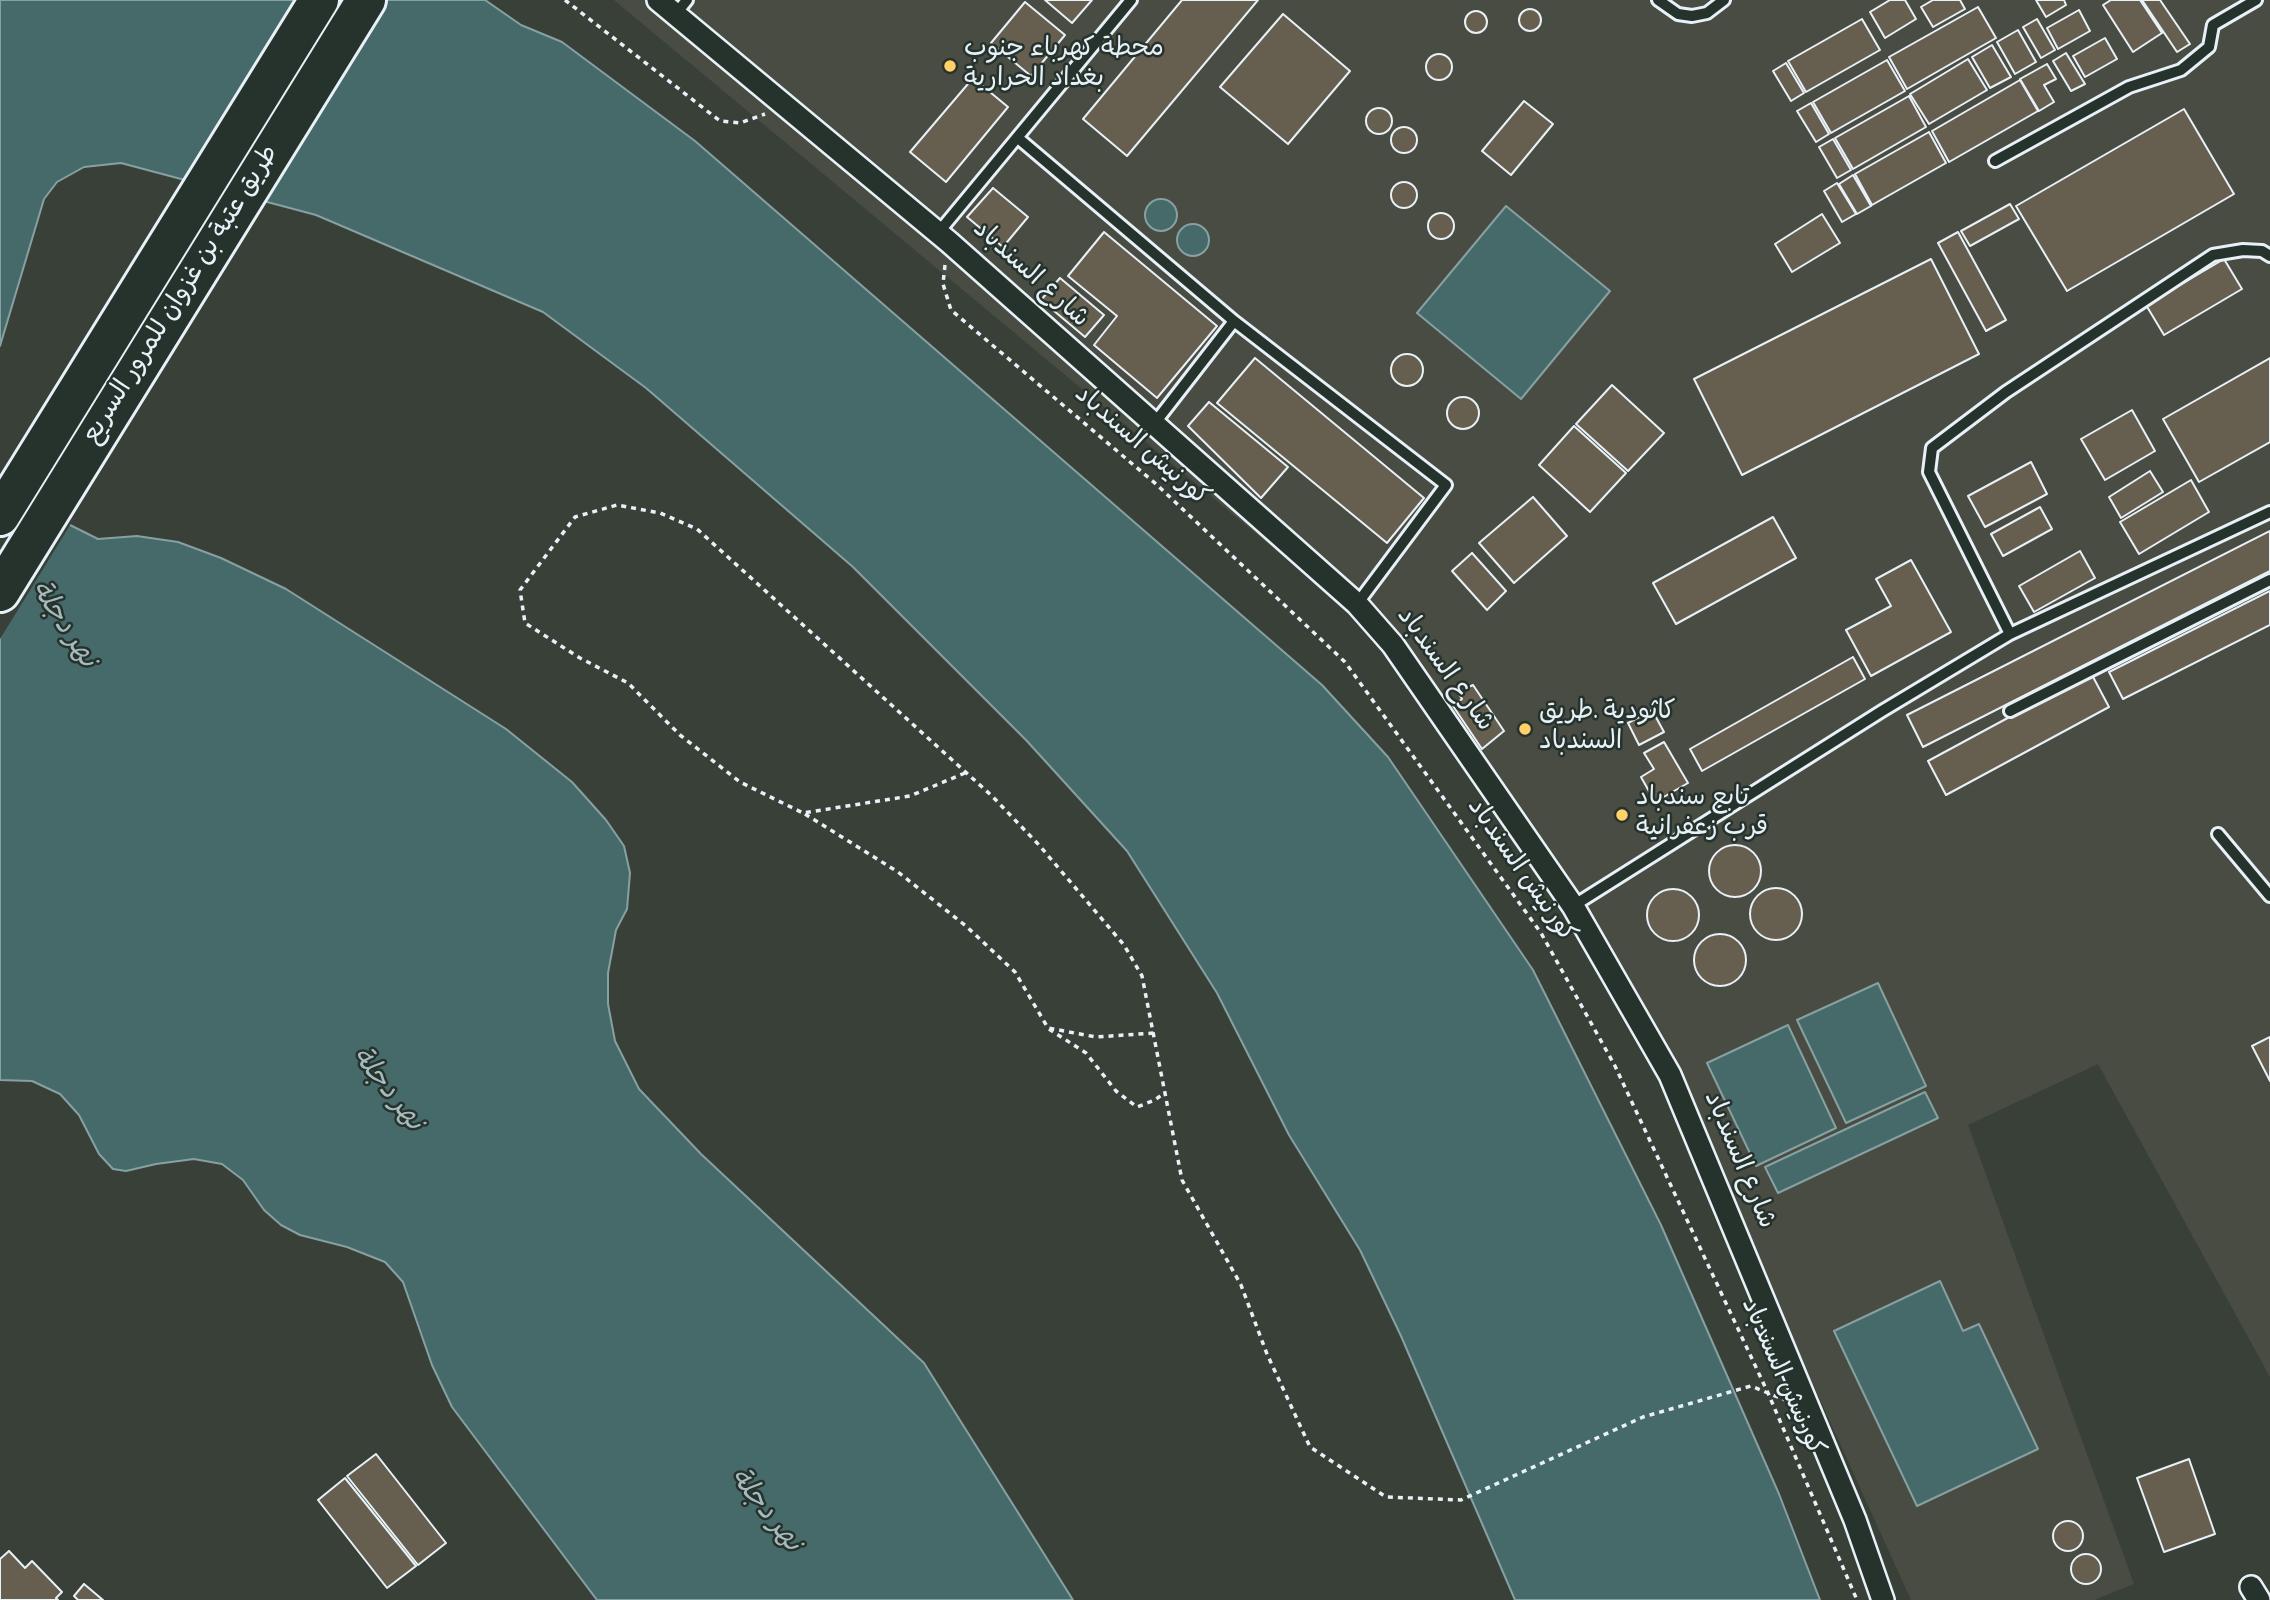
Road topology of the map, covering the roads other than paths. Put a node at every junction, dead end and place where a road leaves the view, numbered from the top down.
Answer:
1 (319, 0) edge
2 (366, 0) edge
3 (657, 0) edge
4 (1131, 0) edge
5 (1658, 0) edge
6 (1724, 0) edge
7 (2256, 0) edge
8 (681, 8) edge
9 (1018, 138) junction
10 (1995, 161) dead end
11 (943, 237) junction
12 (2270, 256) edge
13 (1234, 321) junction
14 (1154, 424) junction
15 (2270, 512) edge
16 (0, 516) edge
17 (2270, 580) edge
18 (0, 592) edge
19 (1357, 604) junction
20 (2010, 634) junction
21 (2010, 711) dead end
22 (2218, 834) dead end
23 (2270, 896) edge
24 (1573, 906) junction
25 (1883, 1600) edge

1 - 16 highway, طريق عتبة بن غزوان للمرور السريع
2 - 18 highway, طريق عتبة بن غزوان للمرور السريع
3 - 8 street, شارع السندباد
4 - 9 lane
5 - 6 lane
7 - 10 lane
8 - 11 street, شارع السندباد
9 - 11 lane
9 - 13 lane
11 - 14 street, شارع السندباد
12 - 20 lane
13 - 14 lane
13 - 19 lane
14 - 19 street, شارع السندباد
15 - 20 lane
17 - 21 lane
19 - 24 street, شارع السندباد
20 - 24 lane
22 - 23 lane
24 - 25 street, شارع السندباد

